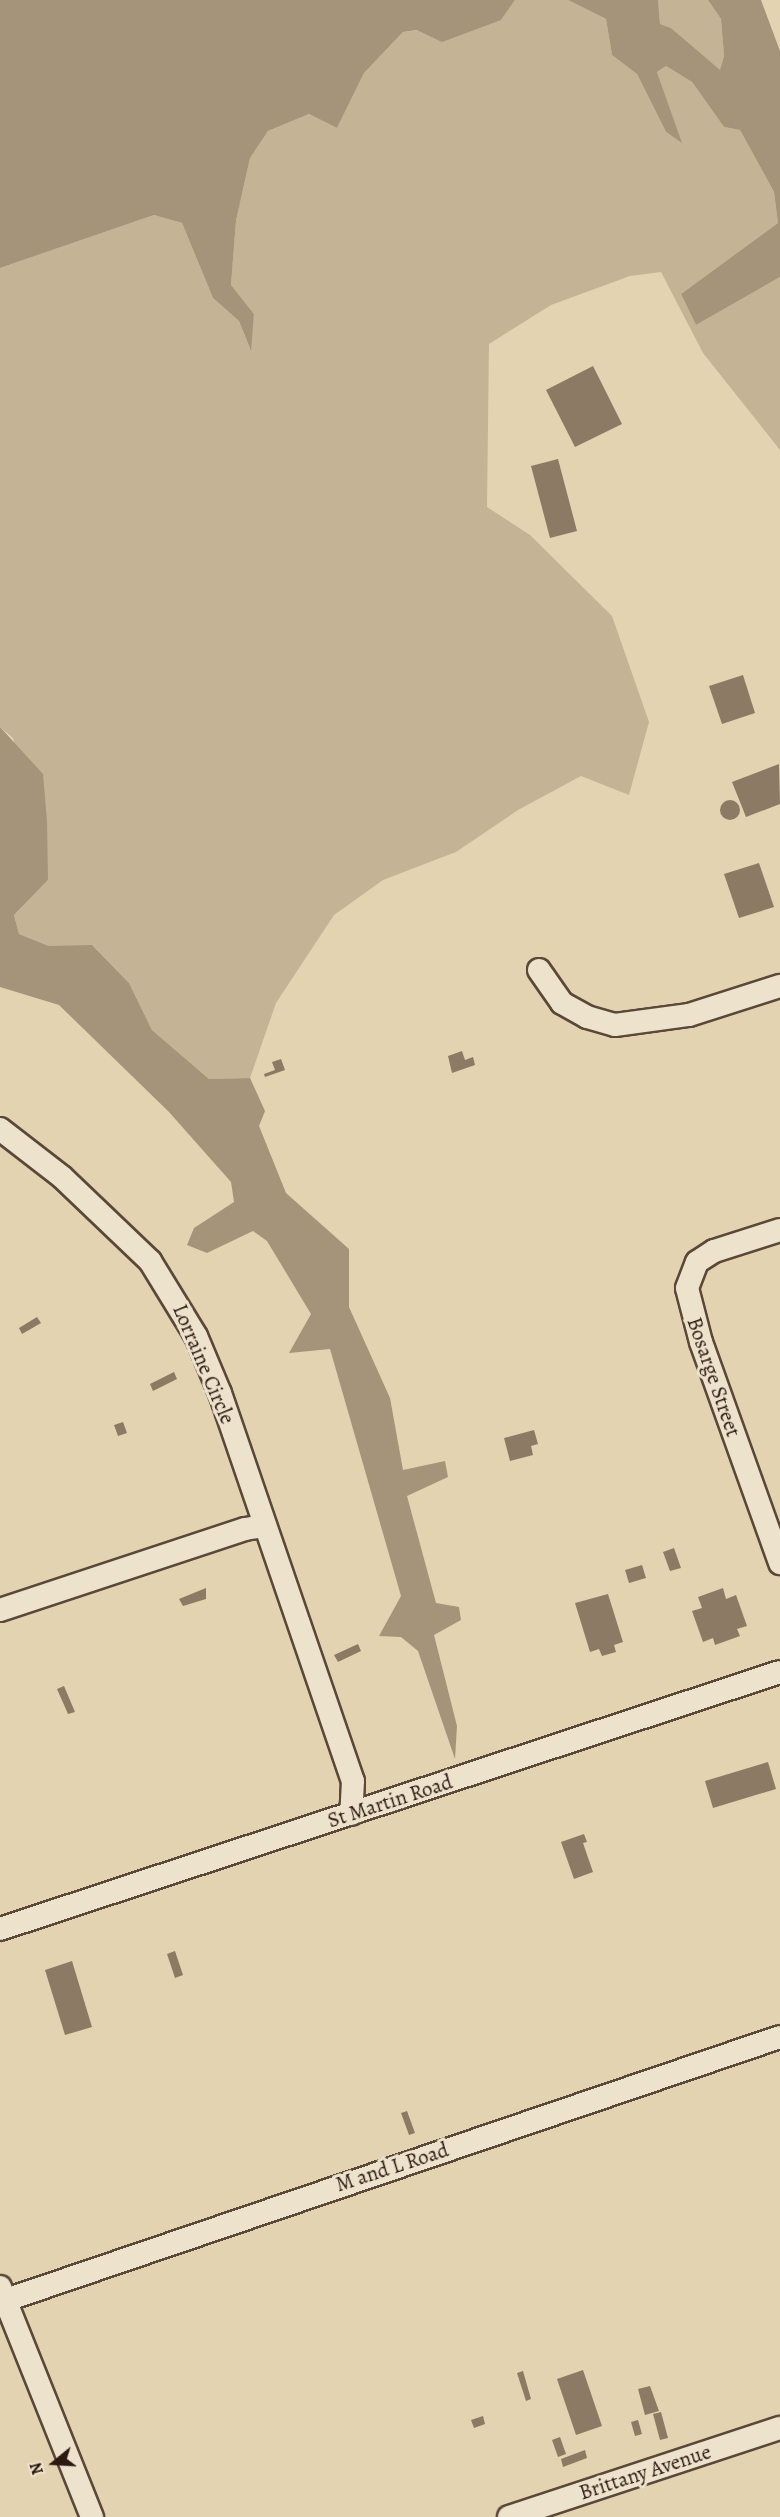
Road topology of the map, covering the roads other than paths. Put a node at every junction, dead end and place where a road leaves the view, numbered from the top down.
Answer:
1 (539, 970) dead end
2 (780, 986) edge
3 (0, 1129) edge
4 (773, 1232) edge
5 (265, 1526) junction
6 (780, 1563) edge
7 (0, 1610) edge
8 (780, 1672) edge
9 (351, 1814) junction
10 (0, 1929) edge
11 (780, 2037) edge
12 (3, 2294) edge
13 (780, 2428) edge
14 (92, 2517) edge
15 (509, 2517) edge

1 - 2 street
3 - 5 street, Lorraine Circle
4 - 6 street, Bosarge Street
5 - 7 street
5 - 9 street, Lorraine Circle
8 - 9 street, St Martin Road
9 - 10 street, St Martin Road
11 - 12 street, M and L Road
12 - 14 street
13 - 15 street, Brittany Avenue

